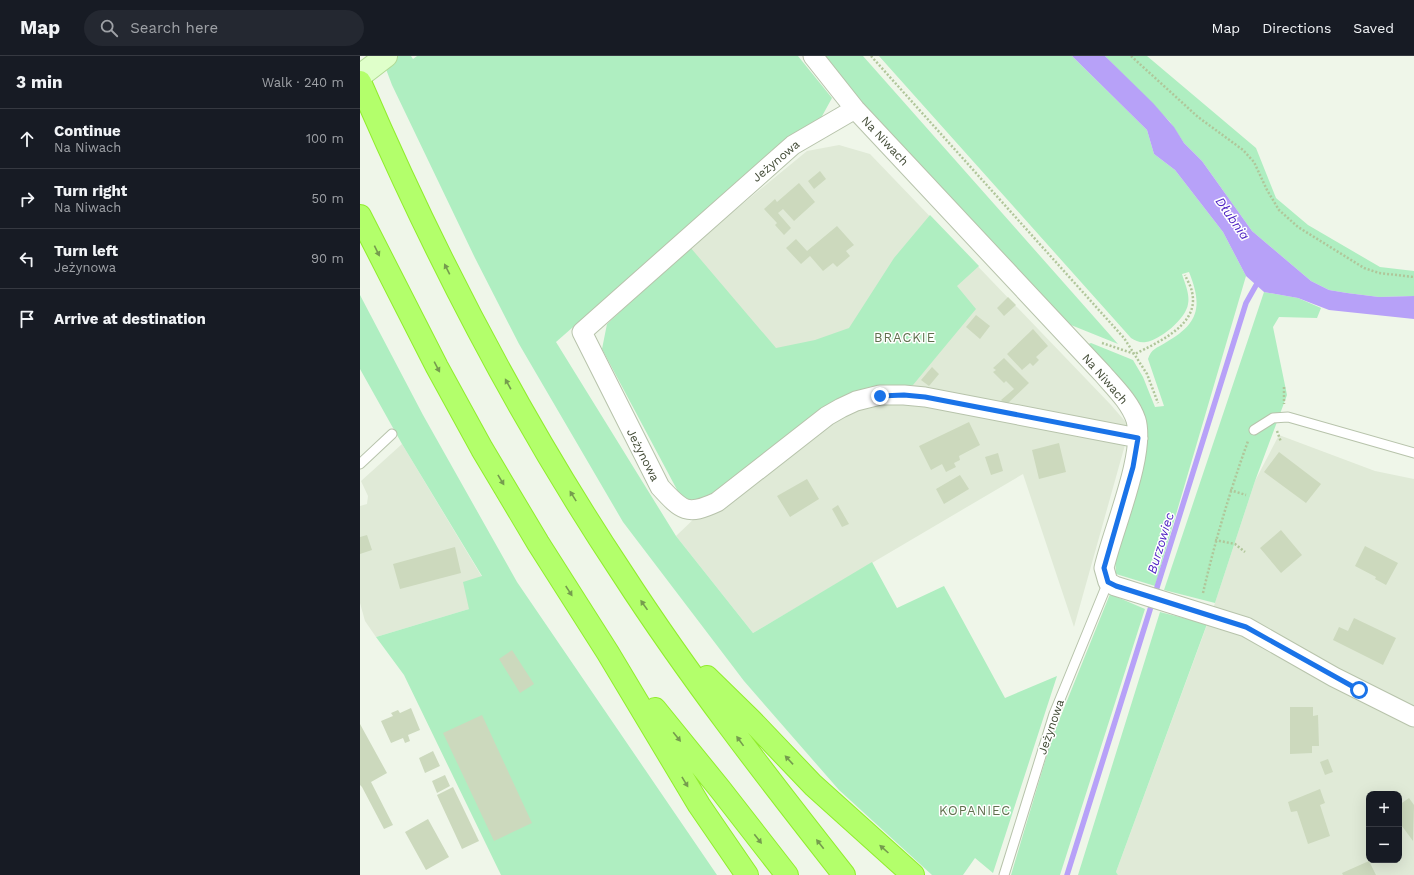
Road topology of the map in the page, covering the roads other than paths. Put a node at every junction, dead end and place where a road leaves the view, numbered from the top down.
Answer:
1 (386, 56) edge
2 (813, 56) edge
3 (360, 76) edge
4 (360, 82) edge
5 (855, 109) junction
6 (360, 216) edge
7 (1254, 430) road end
8 (392, 434) dead end
9 (1138, 438) junction
10 (1414, 453) edge
11 (360, 464) edge
12 (1112, 584) junction
13 (666, 637) junction
14 (608, 652) junction
15 (1414, 717) edge
16 (747, 875) edge
17 (787, 875) edge
18 (844, 875) edge
19 (913, 875) edge
20 (1004, 875) edge

1 - 3 street
2 - 5 street, Na Niwach
13 -> 4 highway
5 - 9 street, Na Niwach
5 - 9 street, Jeżynowa
6 -> 14 highway
7 - 10 lane
8 - 11 lane
9 - 12 street, Na Niwach
12 - 15 street
12 - 20 lane, Jeżynowa
18 -> 13 highway
19 -> 13 highway
14 -> 16 highway
14 -> 17 highway

